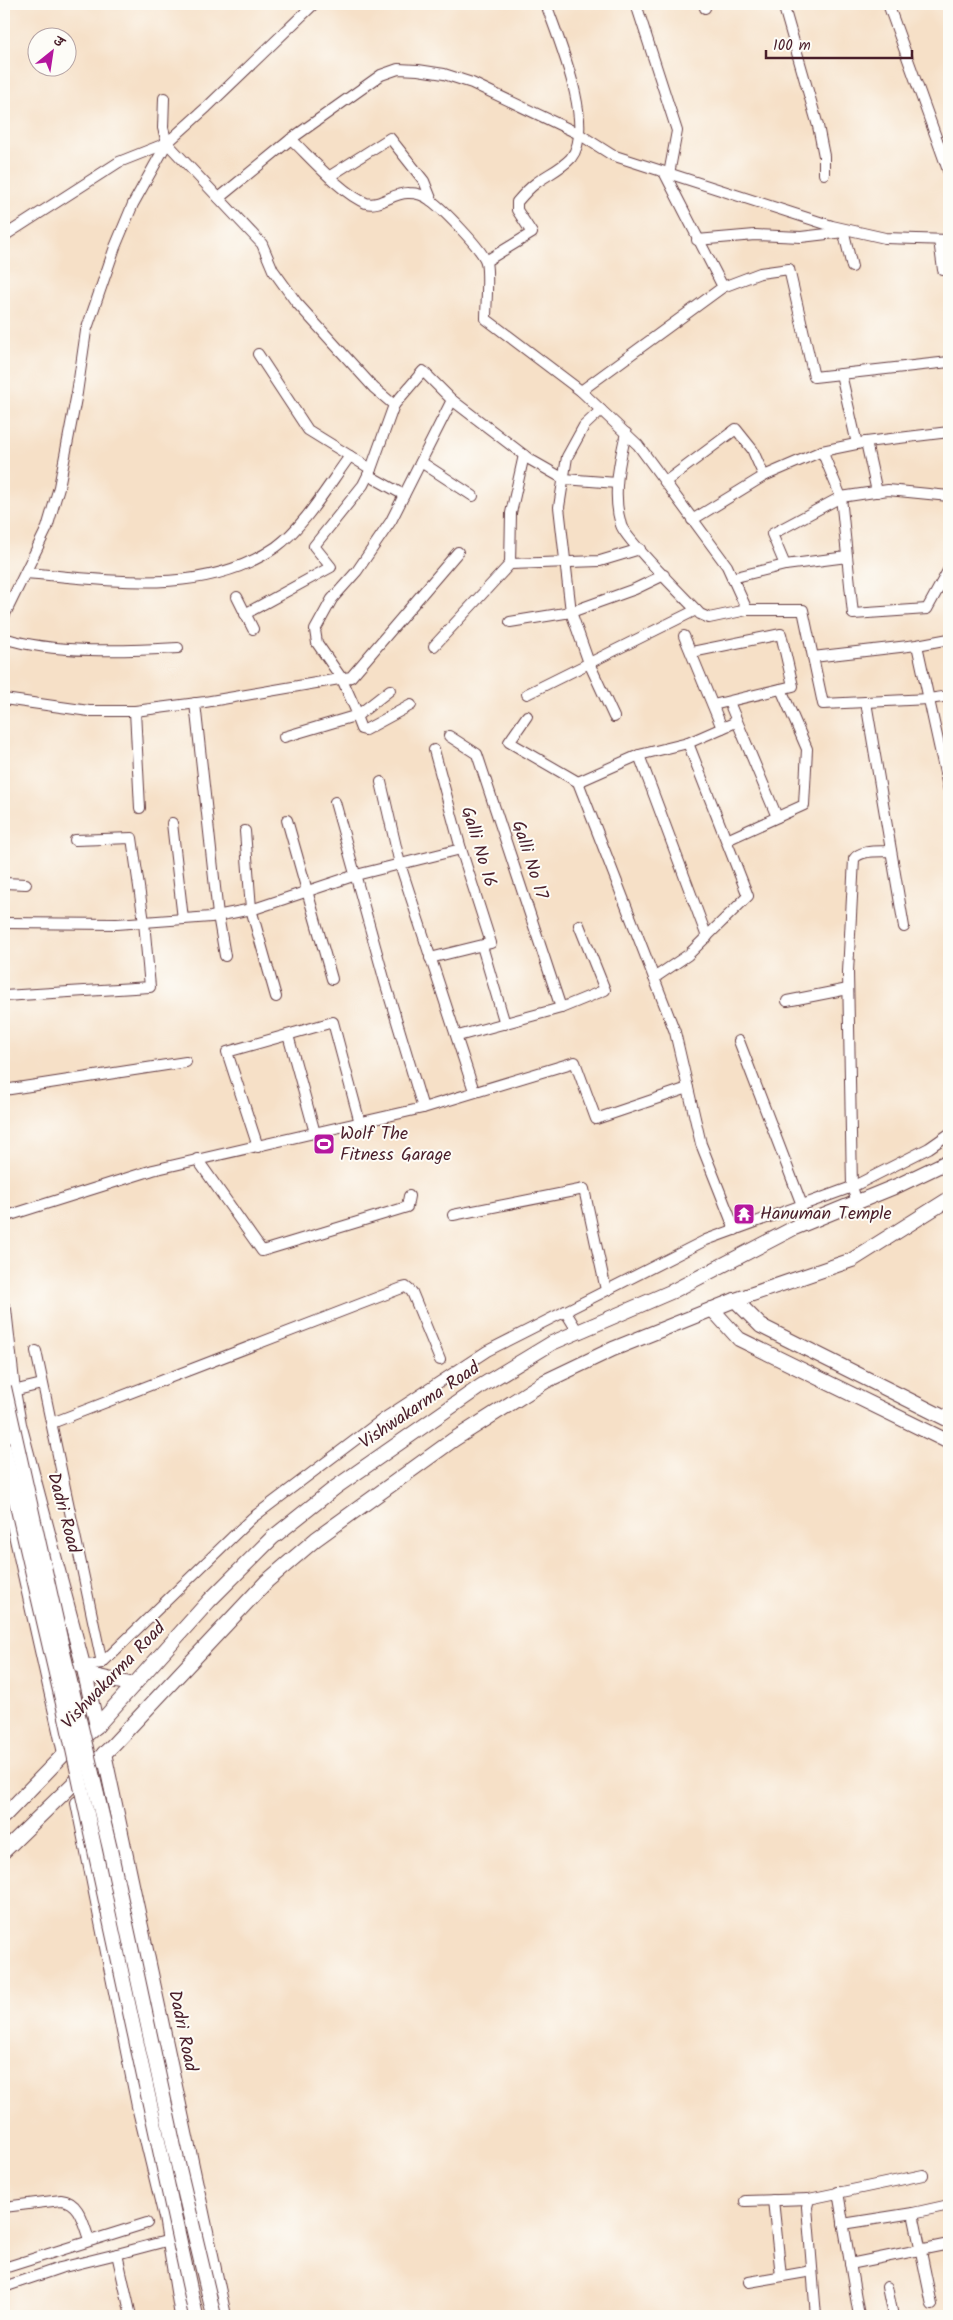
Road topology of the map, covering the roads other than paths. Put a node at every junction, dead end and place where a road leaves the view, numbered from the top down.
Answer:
1 (314, 4) edge
2 (546, 4) edge
3 (636, 4) edge
4 (782, 4) edge
5 (888, 4) edge
6 (164, 98) dead end
7 (580, 134) junction
8 (291, 139) junction
9 (167, 143) junction
10 (947, 159) edge
11 (667, 173) junction
12 (824, 174) dead end
13 (949, 174) edge
14 (330, 176) junction
15 (219, 198) junction
16 (432, 201) junction
17 (844, 230) junction
18 (4, 236) edge
19 (697, 240) junction
20 (944, 240) edge
21 (486, 261) junction
22 (852, 267) dead end
23 (943, 270) dead end
24 (723, 286) junction
25 (258, 354) dead end
26 (949, 362) edge
27 (841, 374) junction
28 (581, 391) junction
29 (452, 400) junction
30 (394, 405) junction
31 (601, 410) junction
32 (949, 432) edge
33 (626, 434) junction
34 (861, 443) junction
35 (822, 451) junction
36 (524, 455) junction
37 (350, 456) junction
38 (420, 462) junction
39 (370, 472) junction
40 (764, 476) junction
41 (564, 479) junction
42 (665, 482) junction
43 (617, 483) junction
44 (877, 492) junction
45 (404, 495) junction
46 (473, 496) dead end
47 (949, 496) edge
48 (841, 497) junction
49 (692, 520) junction
50 (640, 549) junction
51 (458, 552) dead end
52 (847, 557) junction
53 (565, 562) junction
54 (510, 564) junction
55 (785, 565) junction
56 (949, 569) edge
57 (26, 573) junction
58 (664, 575) junction
59 (732, 578) junction
60 (237, 597) dead end
61 (696, 610) junction
62 (746, 610) junction
63 (572, 612) junction
64 (245, 614) junction
65 (4, 616) edge
66 (510, 622) dead end
67 (252, 629) dead end
68 (684, 636) dead end
69 (4, 638) edge
70 (949, 639) edge
71 (917, 645) junction
72 (434, 646) dead end
73 (178, 648) dead end
74 (692, 652) junction
75 (813, 657) junction
76 (589, 663) junction
77 (342, 679) junction
78 (781, 689) junction
79 (390, 690) dead end
80 (527, 694) dead end
81 (949, 696) edge
82 (4, 699) edge
83 (929, 699) junction
84 (729, 702) junction
85 (866, 702) junction
86 (195, 703) junction
87 (411, 705) dead end
88 (713, 705) junction
89 (134, 711) junction
90 (357, 716) junction
91 (527, 716) dead end
92 (614, 717) dead end
93 (736, 722) junction
94 (722, 728) junction
95 (450, 736) dead end
96 (284, 737) dead end
97 (688, 742) junction
98 (434, 750) dead end
99 (639, 755) junction
100 (381, 782) dead end
101 (578, 782) junction
102 (949, 791) edge
103 (335, 802) dead end
104 (140, 808) dead end
105 (777, 818) junction
106 (287, 820) dead end
107 (172, 823) dead end
108 (245, 831) dead end
109 (75, 840) dead end
110 (727, 840) junction
111 (461, 849) junction
112 (891, 851) junction
113 (400, 864) junction
114 (356, 875) junction
115 (4, 884) edge
116 (26, 884) dead end
117 (307, 891) junction
118 (250, 909) junction
119 (218, 915) junction
120 (183, 919) junction
121 (144, 922) junction
122 (4, 923) edge
123 (579, 925) dead end
124 (904, 928) dead end
125 (706, 937) junction
126 (482, 946) junction
127 (225, 956) dead end
128 (430, 958) junction
129 (654, 978) junction
130 (332, 979) dead end
131 (848, 989) junction
132 (4, 996) edge
133 (276, 997) dead end
134 (787, 1002) dead end
135 (561, 1008) junction
136 (505, 1024) junction
137 (288, 1034) junction
138 (458, 1036) junction
139 (740, 1041) dead end
140 (186, 1062) dead end
141 (688, 1088) junction
142 (4, 1090) edge
143 (474, 1091) junction
144 (423, 1108) junction
145 (360, 1123) junction
146 (315, 1134) junction
147 (949, 1134) edge
148 (258, 1147) junction
149 (196, 1159) junction
150 (949, 1161) edge
151 (852, 1187) junction
152 (409, 1196) dead end
153 (949, 1199) edge
154 (857, 1202) junction
155 (802, 1205) junction
156 (453, 1214) dead end
157 (4, 1216) edge
158 (735, 1230) junction
159 (606, 1290) junction
160 (735, 1300) junction
161 (4, 1309) edge
162 (712, 1309) junction
163 (565, 1311) junction
164 (578, 1332) junction
165 (36, 1351) dead end
166 (440, 1360) dead end
167 (42, 1384) junction
168 (8, 1389) edge
169 (4, 1415) edge
170 (19, 1418) junction
171 (949, 1420) edge
172 (52, 1423) junction
173 (4, 1428) edge
174 (949, 1442) edge
175 (4, 1449) edge
176 (4, 1481) edge
177 (66, 1598) junction
178 (32, 1605) junction
179 (102, 1663) junction
180 (85, 1670) junction
181 (46, 1671) junction
182 (134, 1684) junction
183 (97, 1726) junction
184 (65, 1753) junction
185 (104, 1753) junction
186 (74, 1783) junction
187 (4, 1816) edge
188 (4, 1851) edge
189 (923, 2175) dead end
190 (838, 2192) junction
191 (809, 2199) junction
192 (773, 2200) junction
193 (745, 2201) dead end
194 (949, 2205) edge
195 (4, 2207) edge
196 (913, 2214) junction
197 (147, 2223) dead end
198 (843, 2224) junction
199 (88, 2239) junction
200 (170, 2240) junction
201 (949, 2244) edge
202 (921, 2251) junction
203 (117, 2254) junction
204 (850, 2264) junction
205 (4, 2268) edge
206 (812, 2271) junction
207 (781, 2276) junction
208 (749, 2282) dead end
209 (4, 2287) edge
210 (887, 2287) dead end
211 (932, 2305) dead end
212 (132, 2316) edge
213 (182, 2316) edge
214 (196, 2316) edge
215 (214, 2316) edge
216 (224, 2316) edge
217 (816, 2316) edge
218 (859, 2316) edge
219 (893, 2316) edge

1 - 9 street
2 - 7 street
3 - 11 street
4 - 12 street
5 - 10 street
6 - 9 street
7 - 8 street
7 - 11 street
7 - 21 street
8 - 14 street
8 - 15 street
9 - 15 street
9 - 18 street
9 - 57 street
10 - 13 street
11 - 17 street
11 - 19 street
14 - 16 street
14 - 16 street
15 - 30 street
16 - 21 street
17 - 19 street
17 - 20 street
17 - 22 street
19 - 24 street
20 - 23 street
21 - 28 street
24 - 27 street
24 - 28 street
25 - 37 street
26 - 27 street
27 - 34 street
28 - 31 street
29 - 30 street
29 - 36 street
29 - 38 street
30 - 39 street
31 - 33 street
31 - 41 street
32 - 34 street
33 - 42 street
33 - 43 street
34 - 35 street
34 - 44 street
35 - 40 street
35 - 48 street
36 - 41 street
36 - 54 street
37 - 39 street
37 - 57 street
38 - 45 street
38 - 46 street
39 - 45 street
39 - 64 street
40 - 42 street
40 - 49 street
41 - 43 street
41 - 53 street
42 - 49 street
43 - 50 street
44 - 47 street
44 - 48 street
45 - 77 street
48 - 52 street
48 - 55 street
49 - 59 street
50 - 53 street
50 - 58 street
51 - 77 street
52 - 55 street
52 - 56 street
53 - 54 street
53 - 63 street
54 - 72 street
55 - 59 street
57 - 65 street
58 - 61 street
58 - 63 street
59 - 62 street
60 - 64 street
61 - 62 street
61 - 76 street
62 - 75 street
63 - 66 street
63 - 76 street
64 - 67 street
68 - 74 street
69 - 73 street
70 - 71 street
71 - 75 street
71 - 83 street
74 - 78 street
74 - 88 street
75 - 85 street
76 - 80 street
76 - 92 street
77 - 86 street
77 - 90 street
78 - 84 street
78 - 105 street
79 - 90 street
81 - 83 street
82 - 89 street
83 - 85 street
83 - 102 street
84 - 88 street
84 - 93 street
85 - 112 street
86 - 89 street
86 - 119 street
87 - 90 street
88 - 94 street
89 - 104 street
90 - 96 street
91 - 101 street
93 - 94 street
93 - 105 street
94 - 97 street
95 - 135 street, Galli No 17
97 - 99 street
97 - 110 street
98 - 111 street, Galli No 16
99 - 101 street
99 - 125 street
100 - 113 street
101 - 129 street
103 - 114 street
105 - 110 street
106 - 117 street
107 - 120 street
108 - 118 street
109 - 121 street
110 - 125 street
111 - 113 street
111 - 126 street, Galli No 16
112 - 124 street
112 - 131 street
113 - 114 street
113 - 128 street
114 - 117 street
114 - 144 street
115 - 116 street
117 - 118 street
117 - 130 street
118 - 119 street
118 - 133 street
119 - 120 street
119 - 127 street
120 - 121 street
121 - 122 street
121 - 132 street
123 - 135 street
125 - 129 street
126 - 128 street
126 - 136 street
128 - 138 street
129 - 141 street
131 - 134 street
131 - 151 street
135 - 136 street
136 - 138 street
137 - 145 street
137 - 146 street
137 - 148 street
138 - 143 street
139 - 155 street
140 - 142 street
141 - 143 street
141 - 158 street
143 - 144 street
144 - 145 street
145 - 146 street
146 - 148 street
147 - 151 street
148 - 149 street
149 - 152 street
149 - 157 street
150 - 154 main road, Vishwakarma Road
151 - 154 street
151 - 155 street
153 - 160 main road
154 - 164 main road, Vishwakarma Road
155 - 158 street
156 - 159 street
158 - 159 street
159 - 163 street
160 - 162 main road
160 - 171 main road
161 - 168 main road, Dadri Road
162 - 174 main road
162 - 185 main road
163 - 164 street
163 - 179 street
164 - 182 main road, Vishwakarma Road
165 - 167 street
166 - 172 street
167 - 168 street
167 - 172 street
168 - 170 main road, Dadri Road
168 - 215 main road, bridge
169 - 170 main road
170 - 173 main road
170 - 177 main road, Dadri Road
172 - 179 street
175 - 214 main road, bridge
176 - 178 main road
177 - 178 main road
177 - 180 main road, Dadri Road
178 - 181 main road
179 - 180 street
180 - 181 street
180 - 182 main road
180 - 183 main road, Dadri Road
181 - 184 main road
182 - 183 main road, Vishwakarma Road
183 - 184 main road, Vishwakarma Road
184 - 187 main road, Vishwakarma Road
185 - 186 main road
185 - 216 main road, Dadri Road
186 - 188 main road
186 - 200 main road
189 - 190 street
190 - 191 street
190 - 198 street
191 - 192 street
191 - 206 street
192 - 193 street
192 - 207 street
194 - 196 street
195 - 199 street
196 - 198 street
196 - 202 street
197 - 199 street
198 - 204 street
199 - 205 street
200 - 203 street
200 - 213 main road
201 - 202 street
202 - 204 street
202 - 211 street
203 - 209 street
203 - 212 street
204 - 218 street
206 - 207 street
206 - 217 street
207 - 208 street
210 - 219 street

